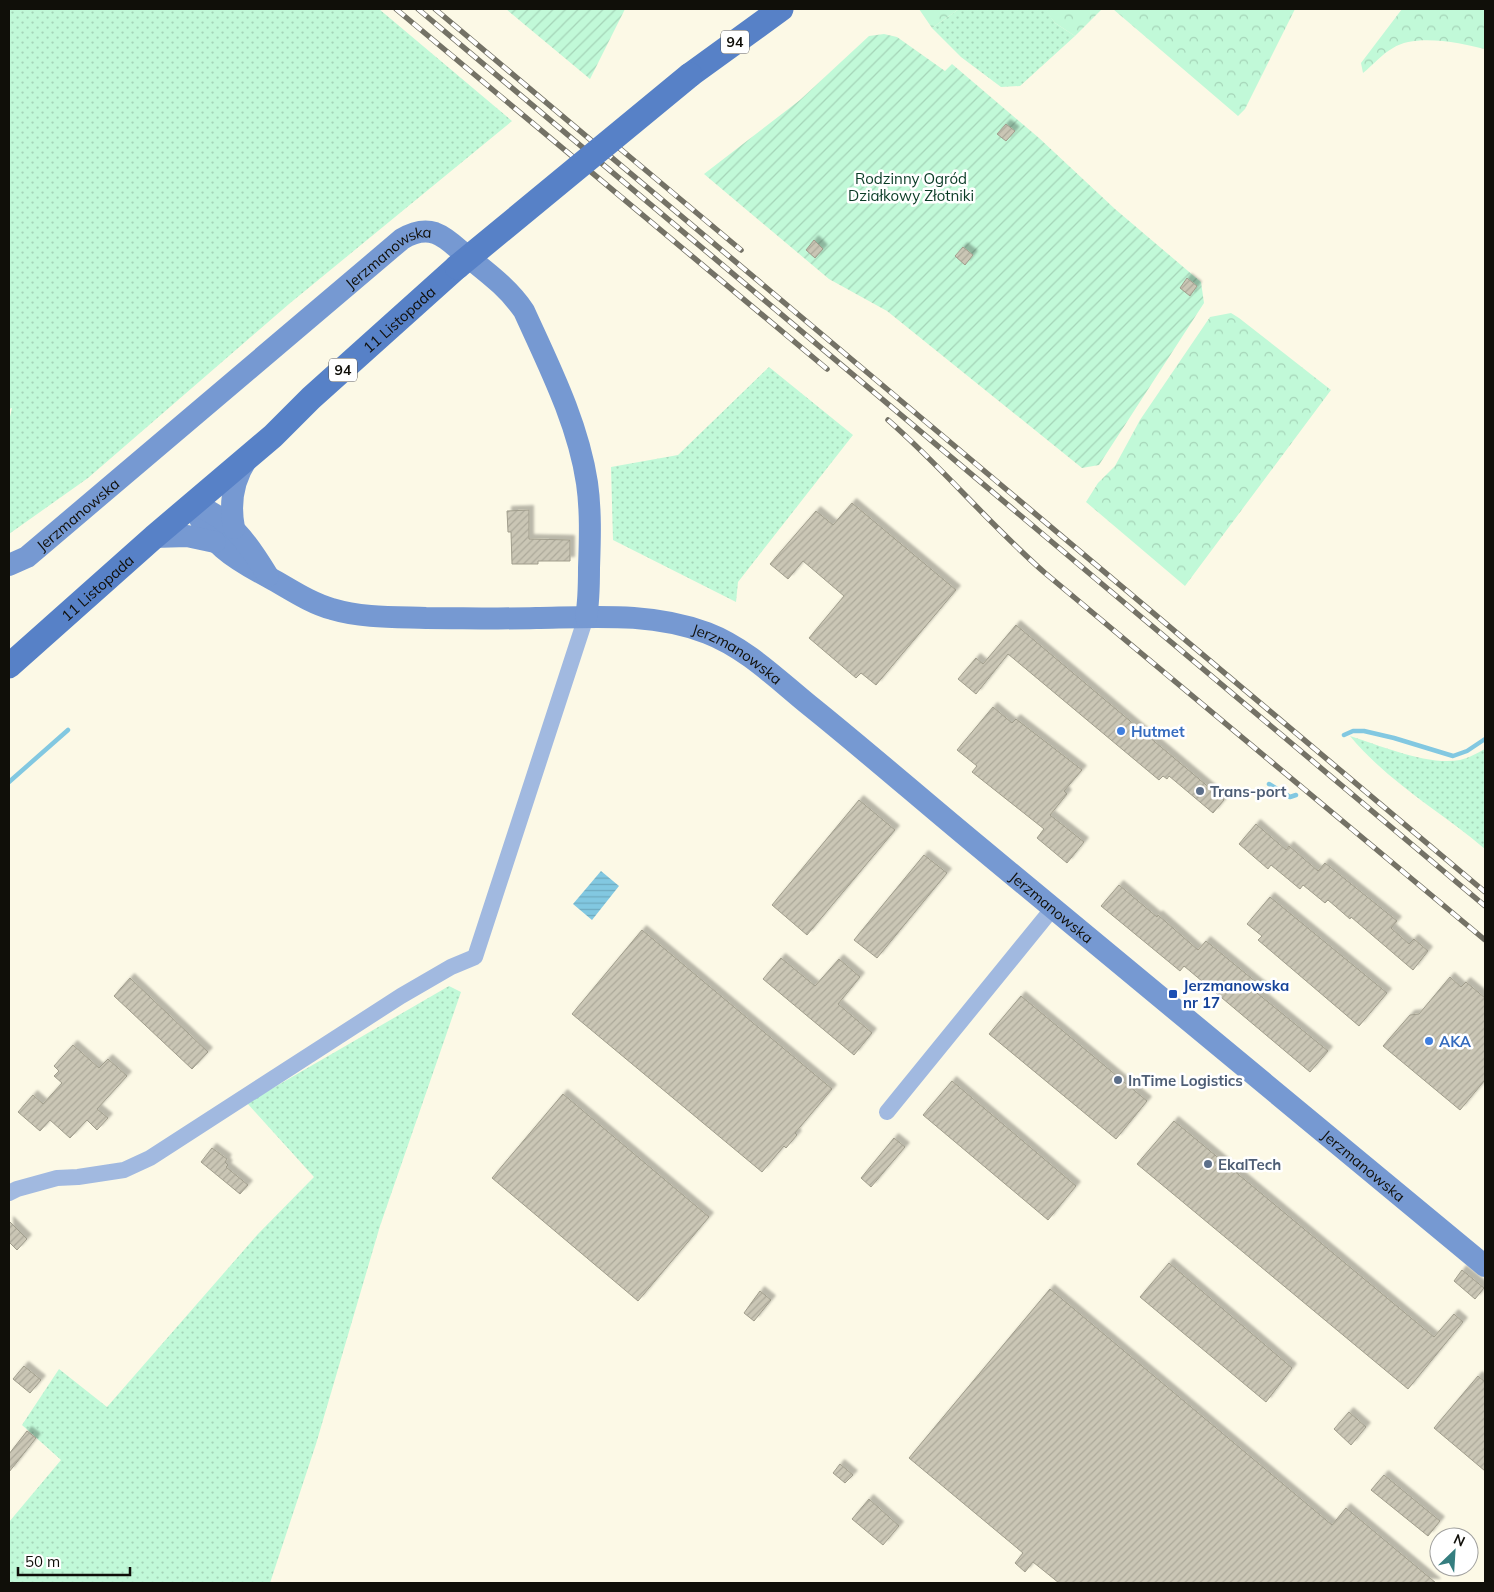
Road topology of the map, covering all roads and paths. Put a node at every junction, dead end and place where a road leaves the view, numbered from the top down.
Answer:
1 (781, 9) edge
2 (247, 459) junction
3 (194, 503) junction
4 (234, 528) junction
5 (154, 537) junction
6 (215, 542) junction
7 (9, 565) edge
8 (268, 577) junction
9 (586, 617) junction
10 (9, 666) edge
11 (1053, 908) junction
12 (887, 1112) dead end
13 (9, 1193) edge
14 (1485, 1266) edge

1 - 2 main road, 11 Listopada / 94, bridge
2 - 3 main road, 11 Listopada / 94
2 - 4 street
3 - 4 street
3 - 5 main road, 11 Listopada / 94
3 - 6 street, Jerzmanowska
4 - 8 street
5 - 6 street, Jerzmanowska
5 - 10 main road, 11 Listopada / 94
6 - 8 street, Jerzmanowska
7 - 9 street, Jerzmanowska
8 - 9 street, Jerzmanowska
9 - 11 street, Jerzmanowska
9 - 13 street
11 - 12 street
11 - 14 street, Jerzmanowska

